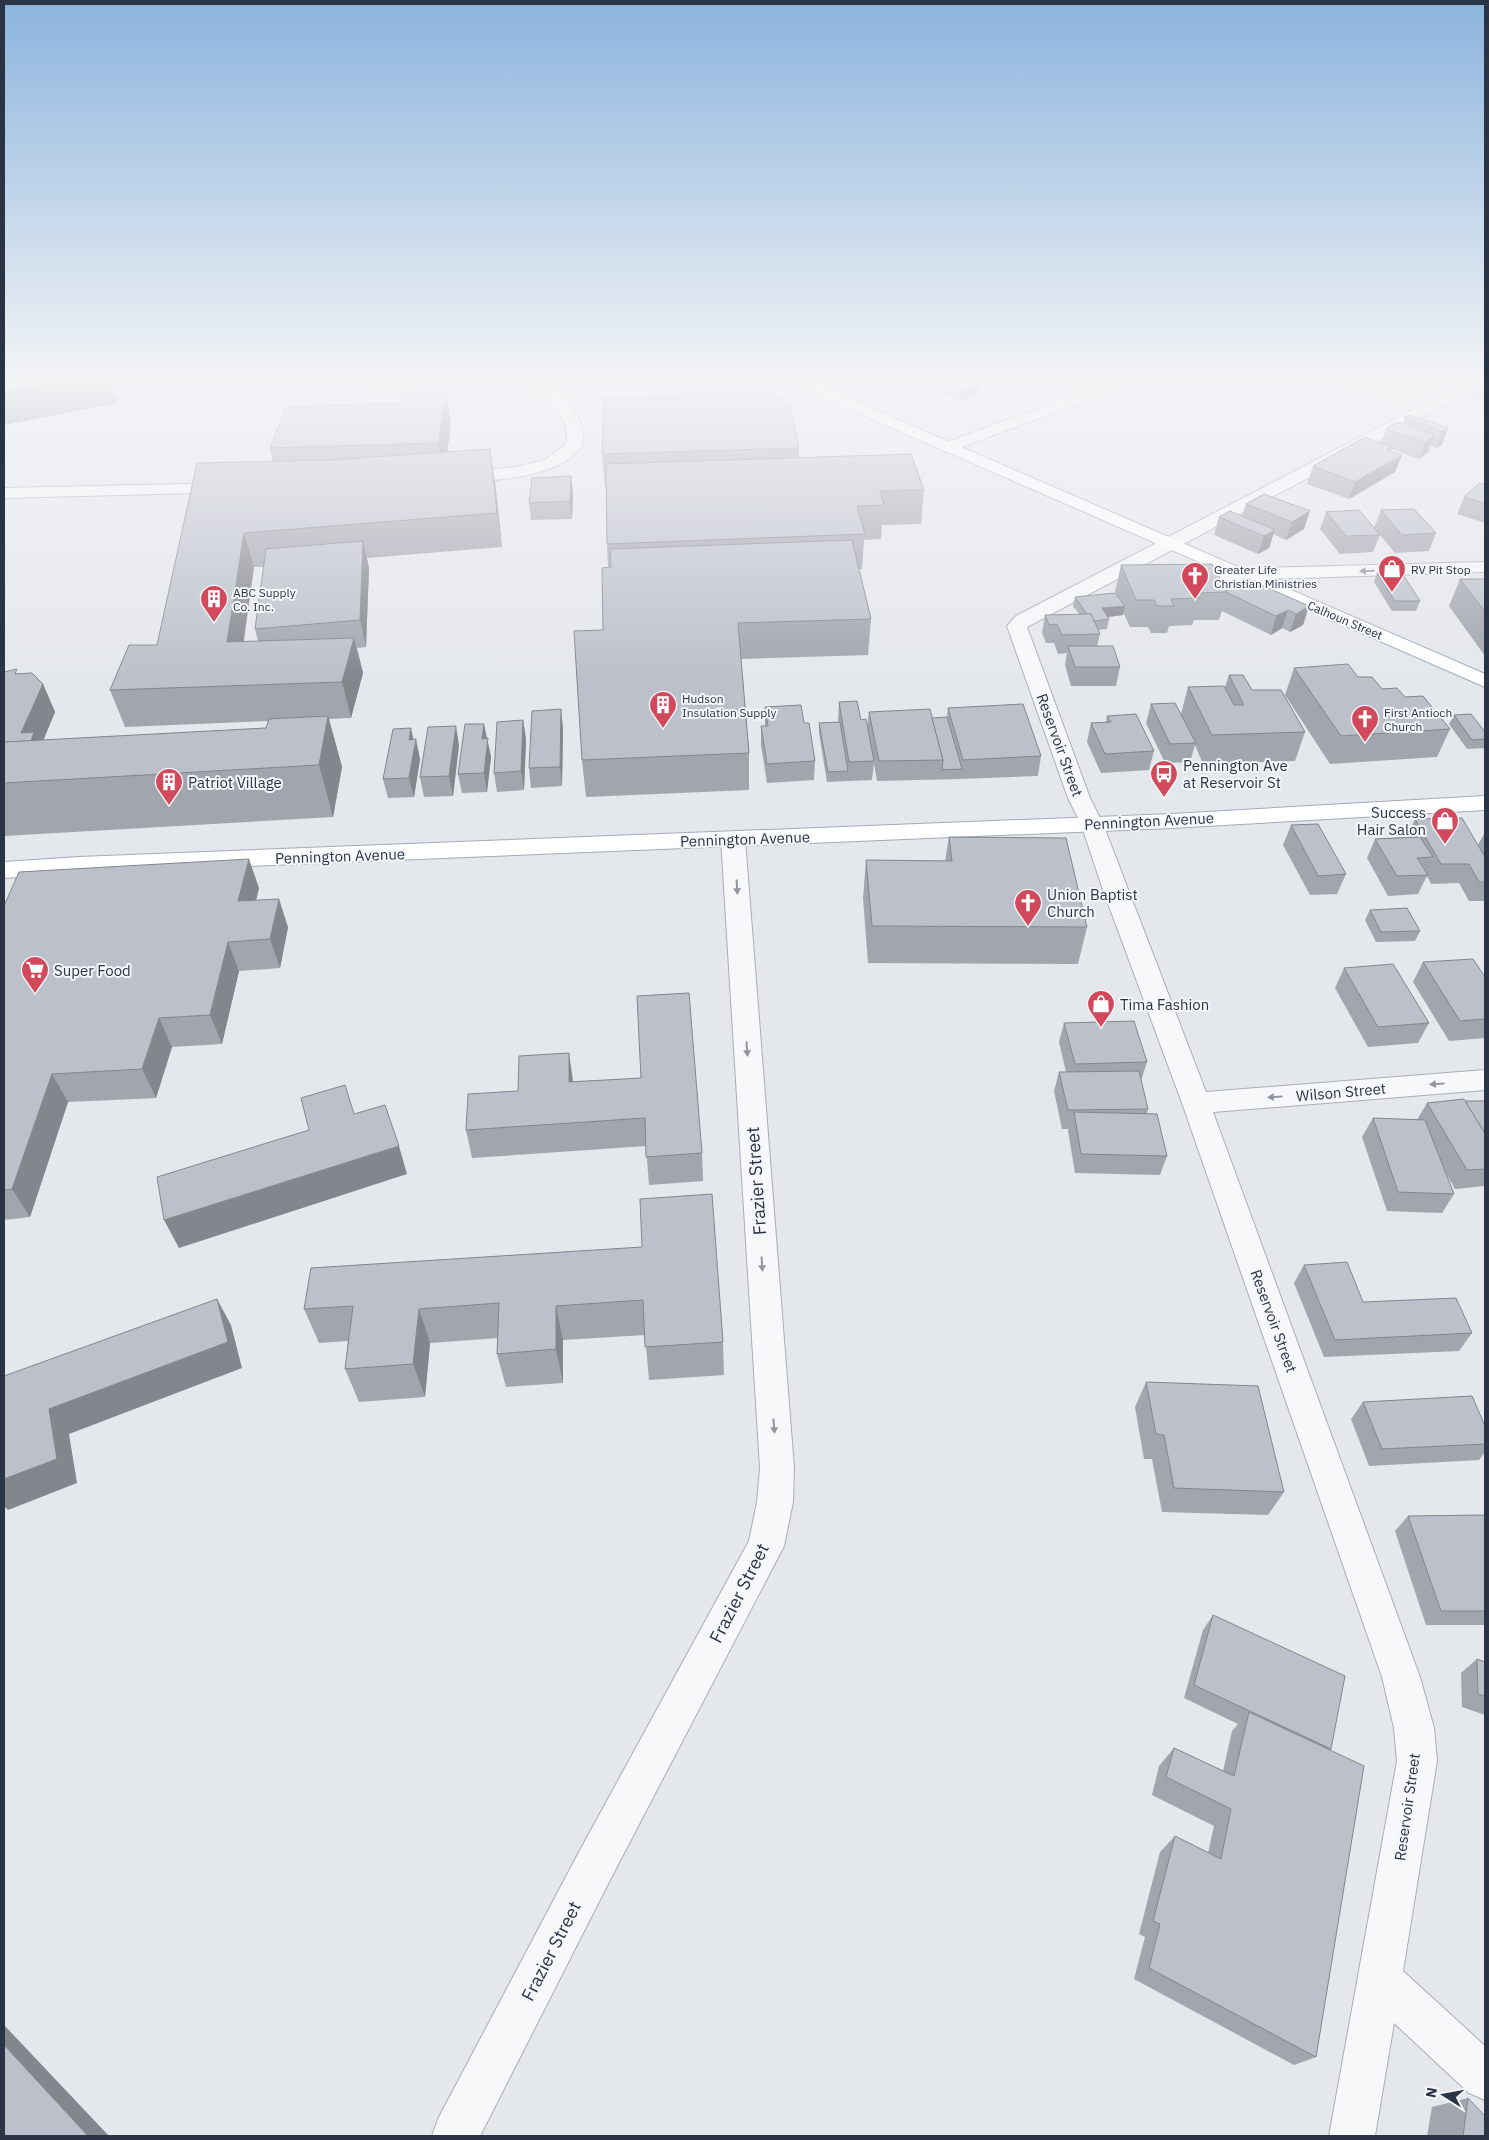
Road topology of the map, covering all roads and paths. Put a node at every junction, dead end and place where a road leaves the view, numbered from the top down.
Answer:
1 (456, 479) edge
2 (1020, 479) edge
3 (1292, 479) edge
4 (444, 480) edge
5 (250, 487) edge
6 (4, 493) edge
7 (1168, 544) junction
8 (1485, 567) edge
9 (1237, 573) junction
10 (1106, 576) junction
11 (1144, 576) edge
12 (1163, 576) edge
13 (1485, 681) edge
14 (1485, 803) edge
15 (1092, 824) junction
16 (733, 839) junction
17 (4, 870) edge
18 (1485, 1080) edge
19 (1196, 1103) junction
20 (1380, 1980) junction
21 (1485, 2077) edge
22 (455, 2136) edge
23 (1352, 2136) edge

1 - 4 street
2 - 7 main road, Calhoun Street
3 - 7 street
5 - 6 street
7 - 9 main road, Calhoun Street
7 - 10 street
8 -> 9 street
9 - 12 street
9 - 13 main road, Calhoun Street
10 - 11 street
10 - 15 street, Reservoir Street
14 - 15 main road, Pennington Avenue
15 - 16 main road, Pennington Avenue
15 - 19 street, Reservoir Street
16 - 17 main road, Pennington Avenue
16 -> 22 street, Frazier Street
18 -> 19 street, Wilson Street
19 - 20 street, Reservoir Street
20 - 21 street
20 - 23 street, Reservoir Street

